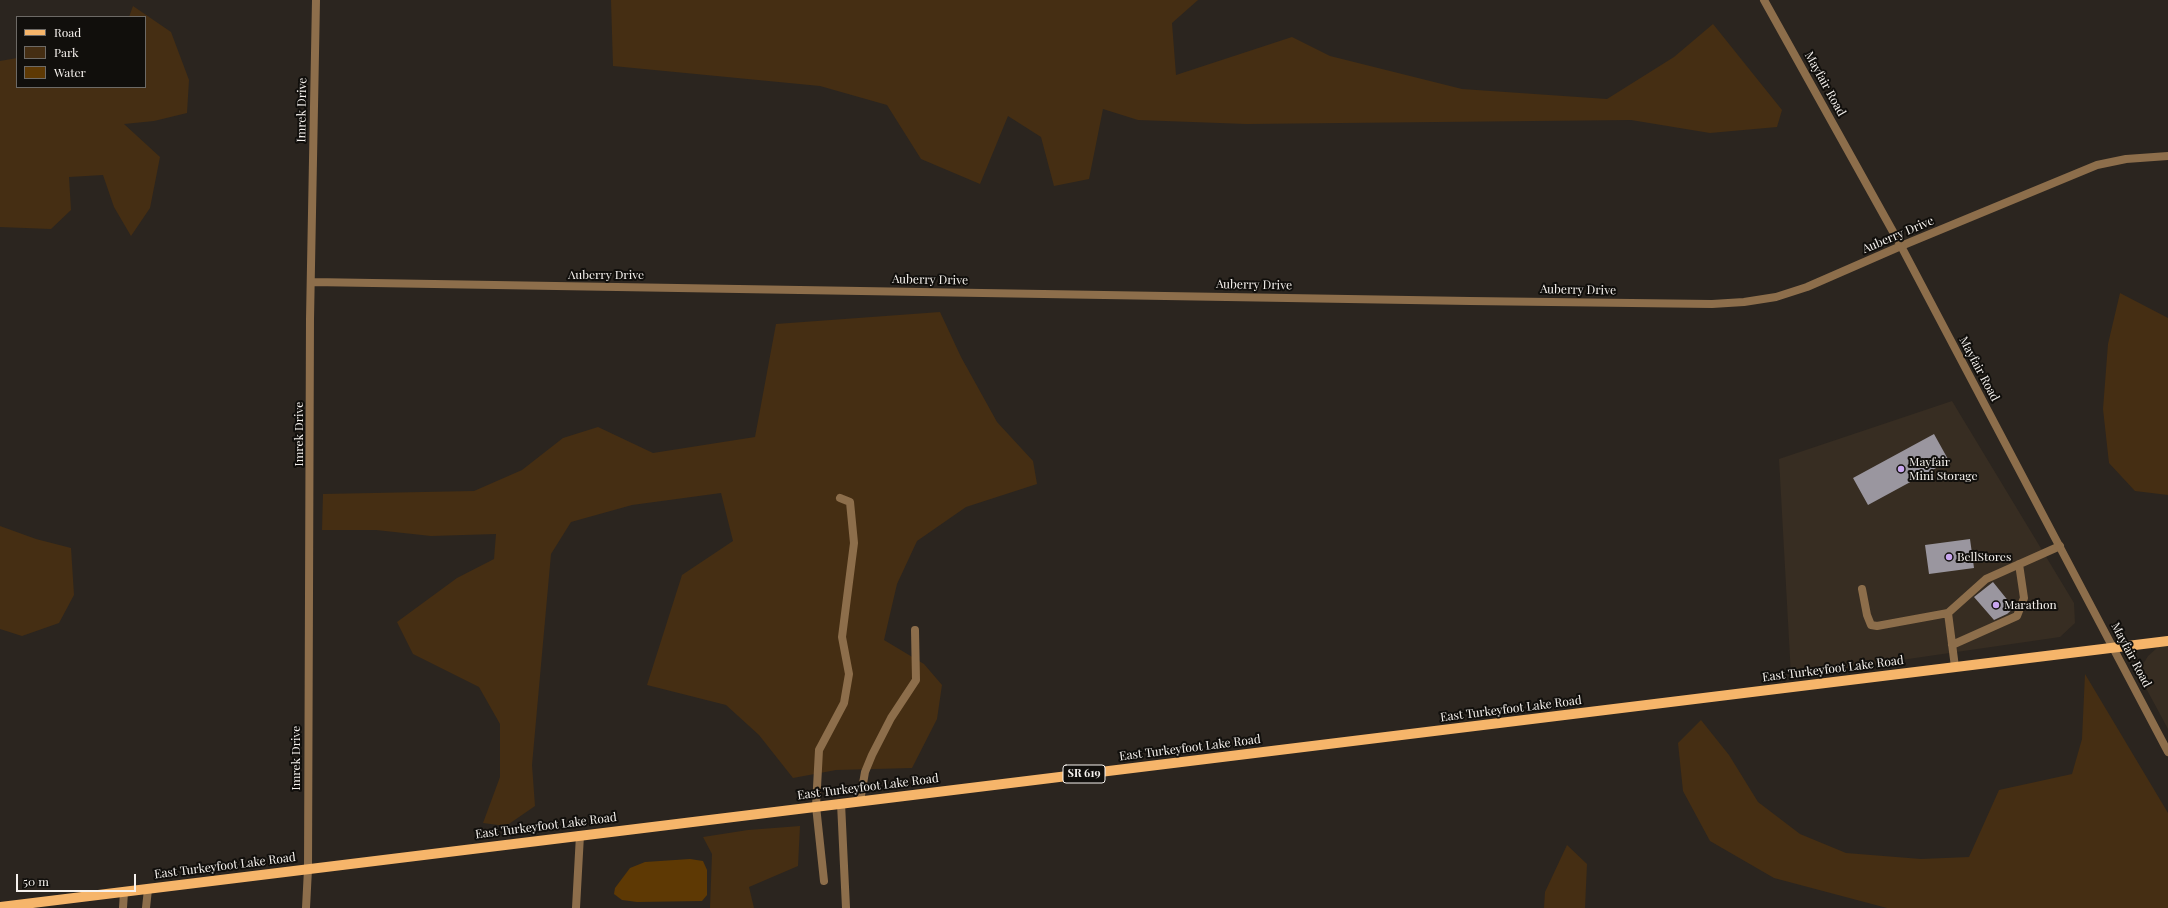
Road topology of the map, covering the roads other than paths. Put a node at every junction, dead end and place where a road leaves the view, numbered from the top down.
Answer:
1 (316, 0) edge
2 (1764, 0) edge
3 (2168, 156) edge
4 (1901, 246) junction
5 (312, 282) junction
6 (840, 498) dead end
7 (2060, 546) junction
8 (2019, 564) junction
9 (1862, 589) dead end
10 (1948, 612) junction
11 (915, 630) dead end
12 (2168, 641) edge
13 (1952, 645) junction
14 (2113, 648) junction
15 (1955, 667) junction
16 (2168, 752) edge
17 (860, 801) junction
18 (841, 803) junction
19 (816, 806) junction
20 (580, 836) junction
21 (308, 869) junction
22 (824, 881) dead end
23 (148, 889) junction
24 (124, 892) junction
25 (0, 907) edge
26 (124, 908) edge
27 (146, 908) edge
28 (306, 908) edge
29 (576, 908) edge
30 (846, 908) edge

1 - 5 street, Imrek Drive
2 - 4 street, Mayfair Road
3 - 4 street, Auberry Drive
4 - 5 street, Auberry Drive
4 - 7 street, Mayfair Road
5 - 21 street, Imrek Drive
6 - 19 street
7 - 8 street
7 - 14 street, Mayfair Road
8 - 10 street
8 - 13 street
9 - 10 street
10 - 13 street
11 - 17 street
12 - 14 main road, East Turkeyfoot Lake Road / SR 619
13 - 15 street
14 - 15 main road, East Turkeyfoot Lake Road / SR 619
14 - 16 street, Mayfair Road
15 - 17 main road, East Turkeyfoot Lake Road / SR 619
17 - 18 main road, East Turkeyfoot Lake Road / SR 619
18 - 19 main road, East Turkeyfoot Lake Road / SR 619
18 - 30 street
19 - 20 main road, East Turkeyfoot Lake Road / SR 619
19 - 22 street
20 - 21 main road, East Turkeyfoot Lake Road / SR 619
20 - 29 street
21 - 23 main road, East Turkeyfoot Lake Road / SR 619
21 - 28 street, Imrek Drive
23 - 24 main road, East Turkeyfoot Lake Road / SR 619
23 - 27 street
24 - 25 main road, East Turkeyfoot Lake Road / SR 619
24 - 26 street

